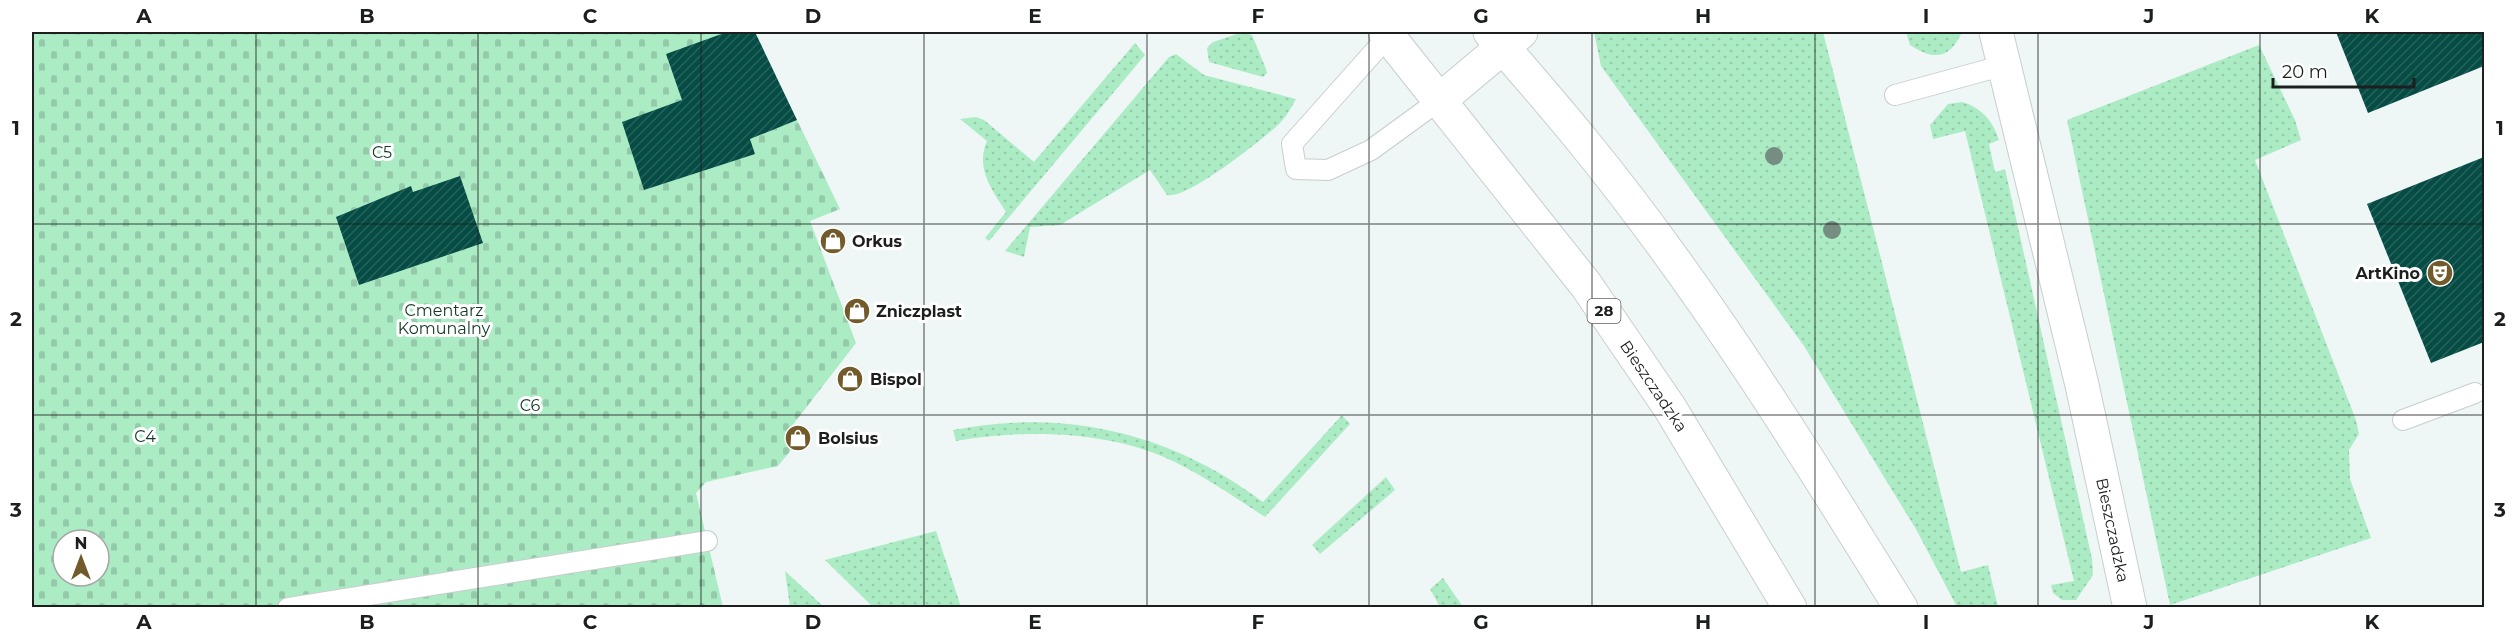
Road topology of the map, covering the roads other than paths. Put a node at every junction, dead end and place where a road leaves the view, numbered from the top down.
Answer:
1 (1996, 32) edge
2 (1389, 33) edge
3 (1504, 36) edge
4 (2005, 65) junction
5 (1895, 95) dead end
6 (1441, 99) junction
7 (2475, 393) dead end
8 (2403, 420) dead end
9 (707, 541) dead end
10 (288, 608) edge
11 (1790, 608) edge
12 (1901, 608) edge
13 (2130, 608) edge

1 - 4 main road, Bieszczadzka
2 - 6 main road, Bieszczadzka / 28
2 - 6 lane
3 - 6 main road
3 - 12 main road
4 - 5 lane
4 - 13 main road, Bieszczadzka
6 - 11 main road, Bieszczadzka / 28
7 - 8 lane
9 - 10 lane

